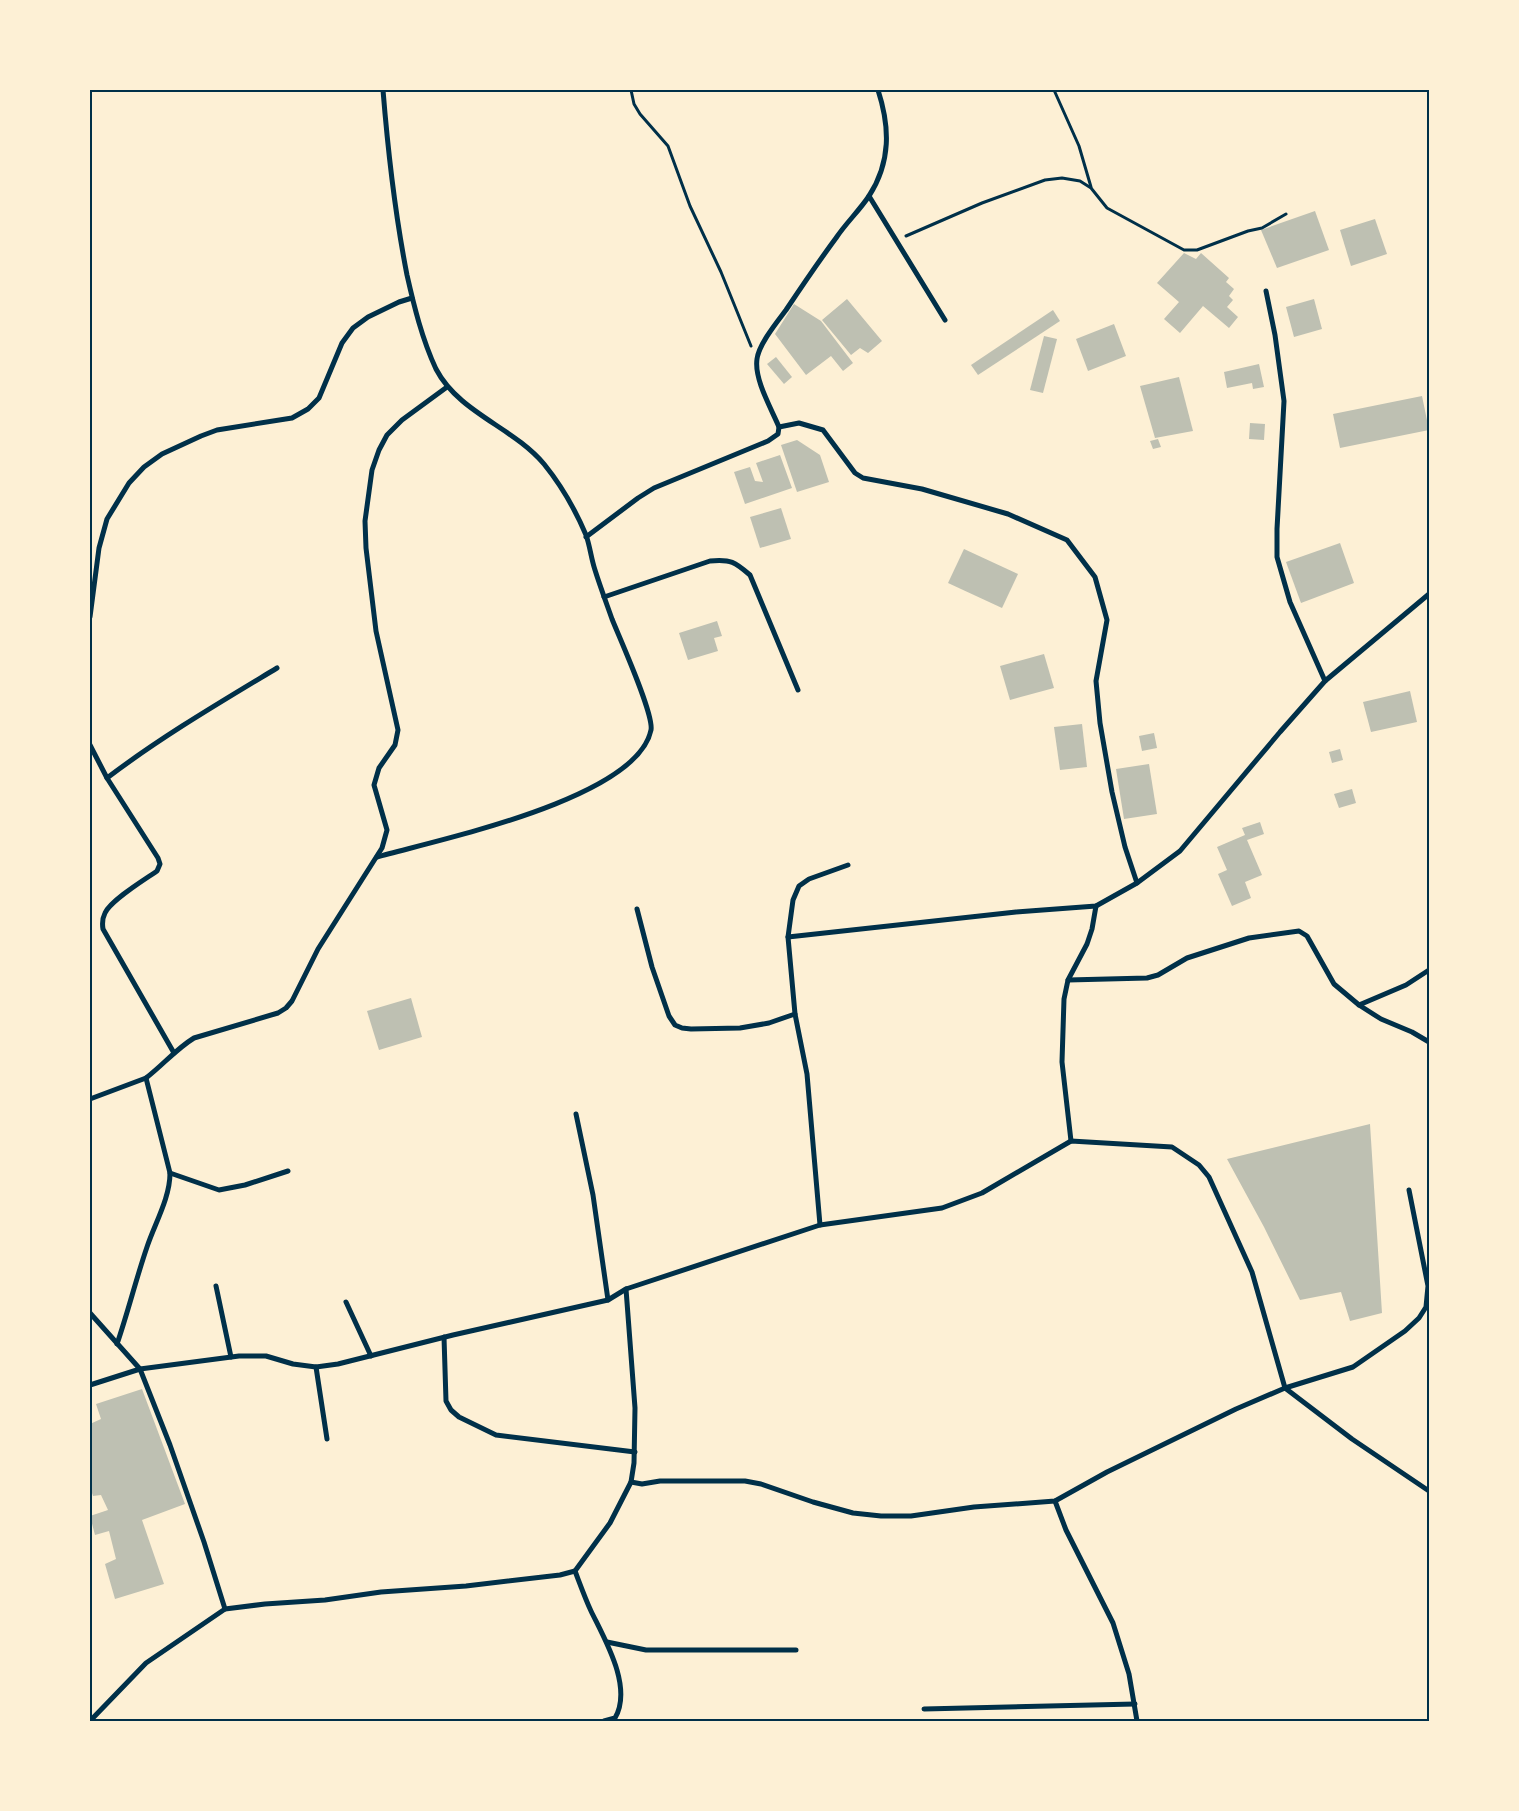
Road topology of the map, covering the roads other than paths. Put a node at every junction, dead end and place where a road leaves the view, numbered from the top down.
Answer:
1 (383, 90) edge
2 (878, 90) edge
3 (869, 196) junction
4 (1266, 290) dead end
5 (412, 298) junction
6 (945, 320) dead end
7 (447, 386) junction
8 (779, 427) junction
9 (586, 537) junction
10 (1429, 594) edge
11 (604, 597) junction
12 (90, 616) edge
13 (277, 668) dead end
14 (1325, 681) junction
15 (798, 690) dead end
16 (90, 746) edge
17 (106, 778) junction
18 (377, 857) junction
19 (848, 865) dead end
20 (1137, 883) junction
21 (1096, 906) junction
22 (637, 909) dead end
23 (788, 937) junction
24 (1429, 970) edge
25 (1068, 980) junction
26 (1359, 1005) junction
27 (795, 1014) junction
28 (1429, 1042) edge
29 (174, 1053) junction
30 (146, 1078) junction
31 (90, 1099) edge
32 (576, 1114) dead end
33 (1071, 1140) junction
34 (288, 1171) dead end
35 (170, 1173) junction
36 (1409, 1190) dead end
37 (820, 1225) junction
38 (216, 1286) dead end
39 (626, 1289) junction
40 (608, 1300) junction
41 (346, 1302) dead end
42 (90, 1313) edge
43 (444, 1337) junction
44 (117, 1344) junction
45 (371, 1356) junction
46 (231, 1357) junction
47 (316, 1367) junction
48 (140, 1369) junction
49 (90, 1385) edge
50 (1285, 1388) junction
51 (327, 1439) dead end
52 (635, 1452) junction
53 (631, 1482) junction
54 (1429, 1491) edge
55 (1055, 1501) junction
56 (575, 1571) junction
57 (225, 1609) junction
58 (606, 1642) junction
59 (796, 1650) dead end
60 (1135, 1704) junction
61 (924, 1709) dead end
62 (90, 1721) edge
63 (604, 1721) edge
64 (1137, 1721) edge

1 - 5 street
2 - 3 street
3 - 6 street
3 - 8 street
4 - 14 street
5 - 7 street
5 - 12 street
7 - 9 street
7 - 18 street
8 - 9 street
8 - 20 street
9 - 11 street
10 - 14 street
11 - 15 street
11 - 18 street
13 - 17 street
14 - 20 street
16 - 17 street
17 - 29 street
18 - 29 street
19 - 23 street
20 - 21 street
21 - 23 street
21 - 25 street
22 - 27 street
23 - 27 street
24 - 26 street
25 - 26 street
25 - 33 street
26 - 28 street
27 - 37 street
29 - 30 street
30 - 31 street
30 - 35 street
32 - 40 street
33 - 37 street
33 - 50 street
34 - 35 street
35 - 44 street
36 - 50 street
37 - 39 street
38 - 46 street
39 - 40 street
39 - 52 street
40 - 43 street
41 - 45 street
42 - 44 street
43 - 45 street
43 - 52 street
44 - 48 street
45 - 47 street
46 - 47 street
46 - 48 street
47 - 51 street
48 - 49 street
48 - 57 street
50 - 54 street
50 - 55 street
52 - 53 street
53 - 55 street
53 - 56 street
55 - 60 street
56 - 57 street
56 - 58 street
57 - 62 street
58 - 59 street
58 - 63 street
60 - 61 street
60 - 64 street

